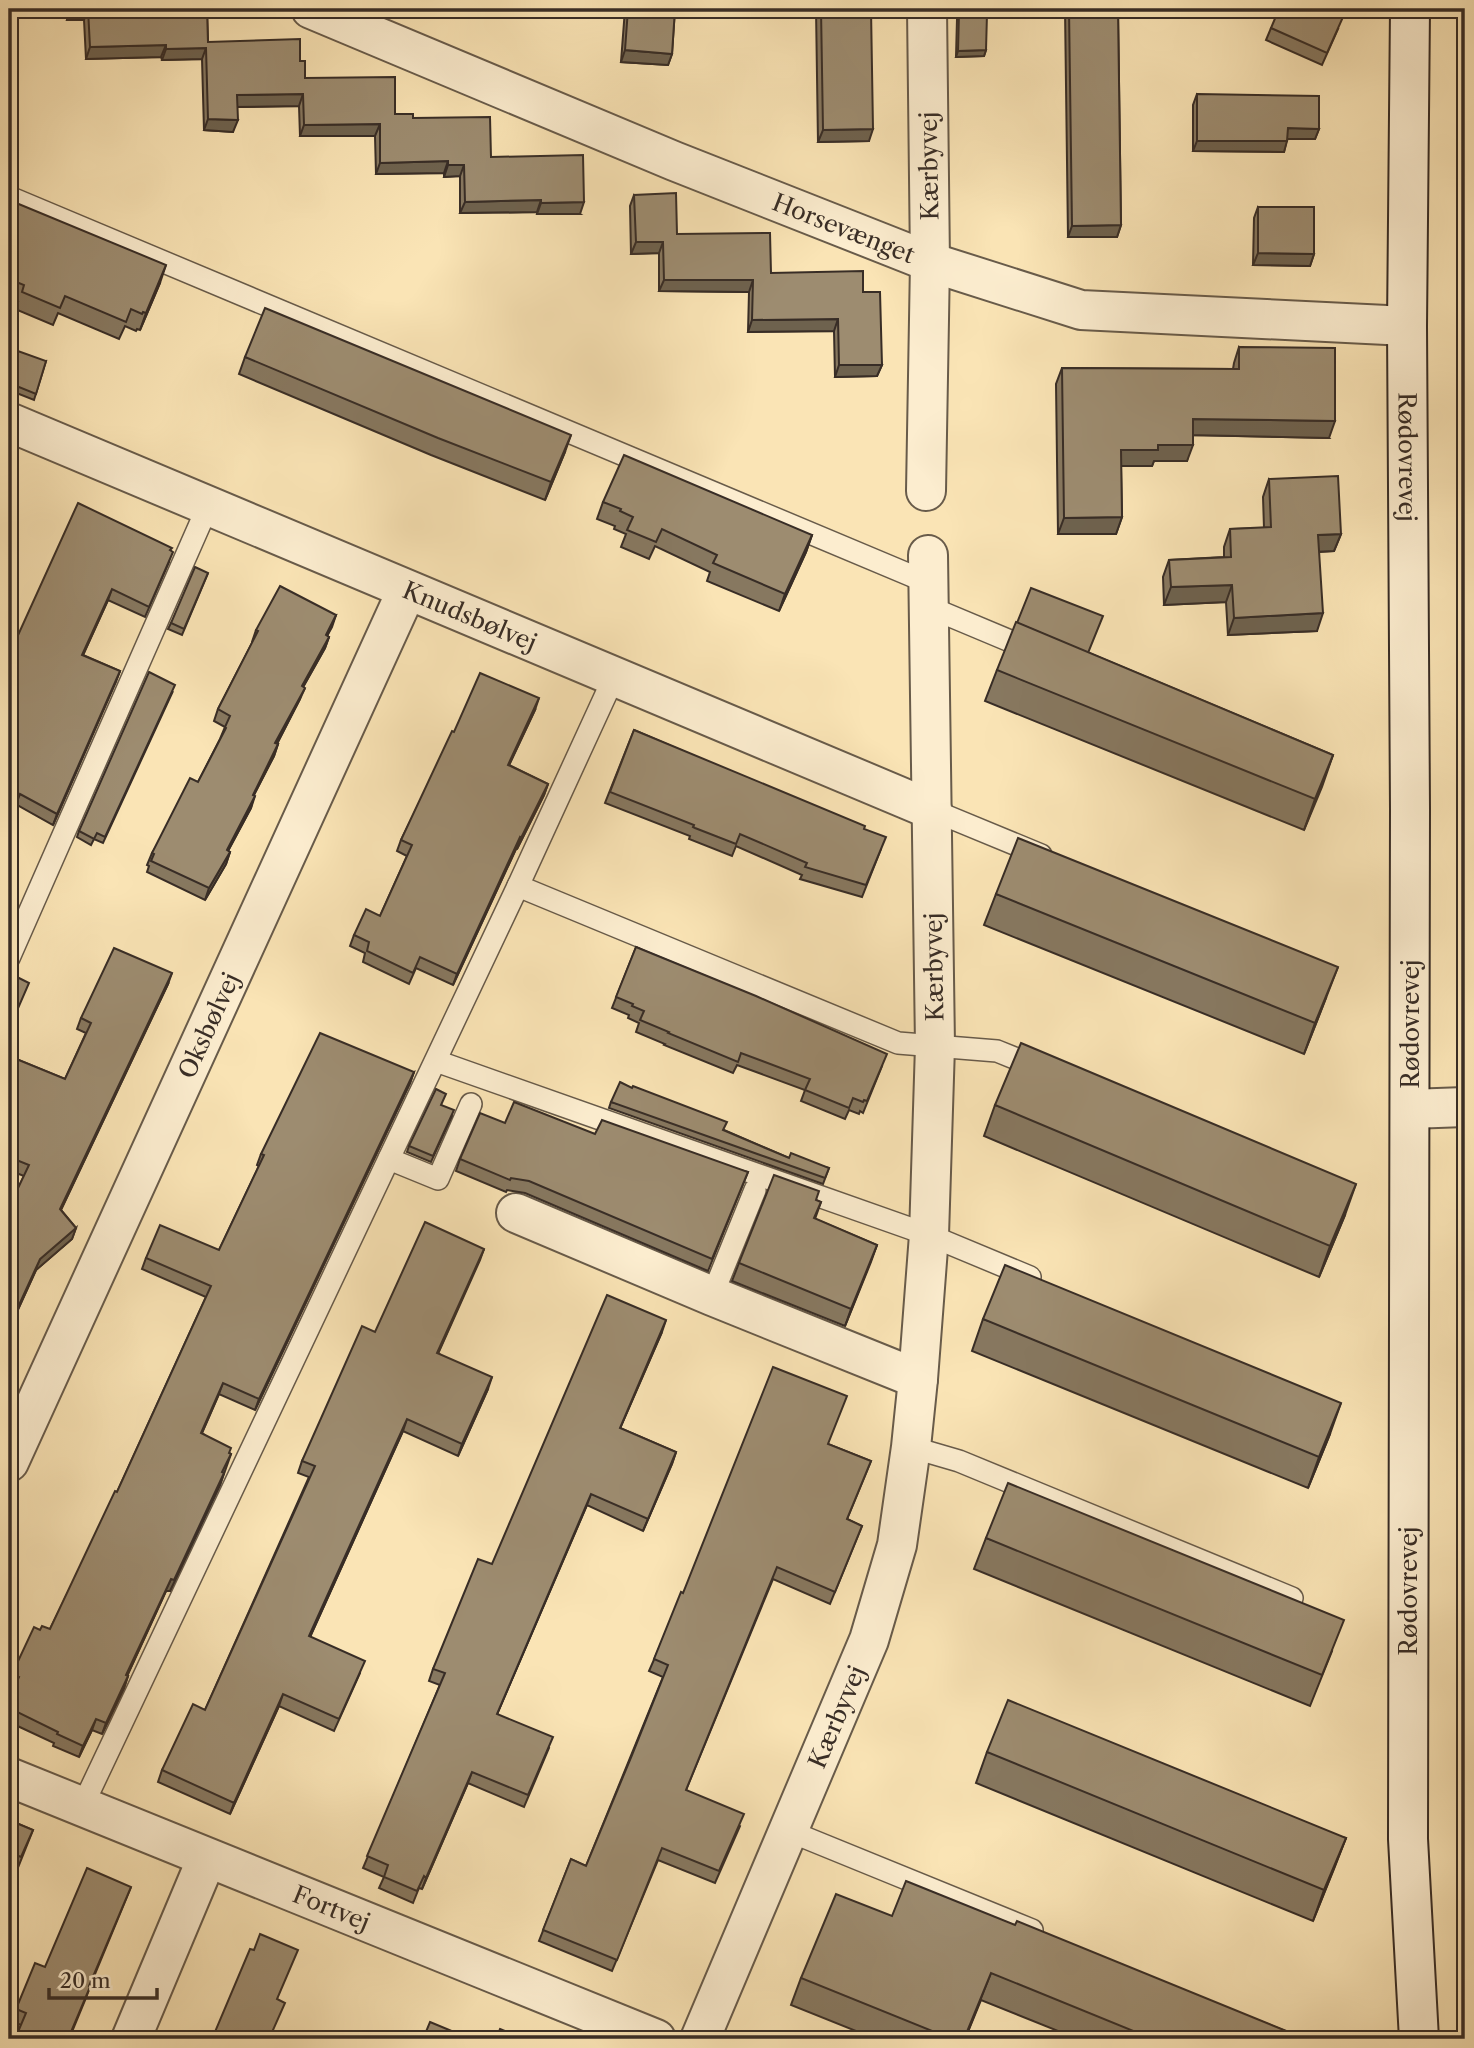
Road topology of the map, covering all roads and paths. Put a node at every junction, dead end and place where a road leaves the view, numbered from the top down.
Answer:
1 (311, 9) edge
2 (927, 9) edge
3 (1410, 9) edge
4 (9, 197) edge
5 (930, 262) junction
6 (1406, 326) junction
7 (9, 422) edge
8 (926, 491) dead end
9 (208, 506) junction
10 (929, 582) junction
11 (407, 590) junction
12 (1057, 661) edge
13 (614, 677) junction
14 (932, 810) junction
15 (1059, 863) edge
16 (518, 886) junction
17 (9, 958) edge
18 (935, 1046) junction
19 (436, 1061) junction
20 (1061, 1077) edge
21 (471, 1104) dead end
22 (1465, 1107) edge
23 (1410, 1109) junction
24 (389, 1159) junction
25 (755, 1190) dead end
26 (516, 1213) dead end
27 (929, 1235) junction
28 (1043, 1282) edge
29 (712, 1296) junction
30 (918, 1378) junction
31 (911, 1447) junction
32 (9, 1462) edge
33 (1292, 1598) edge
34 (9, 1777) edge
35 (82, 1807) junction
36 (789, 1831) junction
37 (206, 1858) junction
38 (1032, 1930) edge
39 (131, 2039) edge
40 (656, 2039) edge
41 (700, 2039) edge
42 (1419, 2039) edge

1 - 5 street, Horsevænget
2 - 5 street, Kærbyvej
3 - 6 street, Rødovrevej
4 - 10 lane
5 - 6 street, Horsevænget
5 - 8 street, Kærbyvej
6 - 23 street, Rødovrevej
7 - 9 street, Knudsbølvej
9 - 11 street, Knudsbølvej
9 - 17 lane
10 - 12 lane
10 - 14 street, Kærbyvej
11 - 13 street, Knudsbølvej
11 - 32 street, Oksbølvej
13 - 14 street, Knudsbølvej
13 - 16 lane
14 - 15 lane
14 - 18 street, Kærbyvej
16 - 18 lane
16 - 19 lane
18 - 20 lane
18 - 27 street, Kærbyvej
19 - 24 lane
19 - 27 lane
21 - 24 lane
22 - 23 street
23 - 42 street, Rødovrevej
24 - 35 lane
25 - 29 lane
26 - 29 street
27 - 28 lane
27 - 30 street, Kærbyvej
29 - 30 street
30 - 31 street, Kærbyvej
31 - 33 lane
31 - 36 street, Kærbyvej
34 - 35 street, Fortvej
35 - 37 street, Fortvej
36 - 38 lane
36 - 41 street, Kærbyvej
37 - 39 street
37 - 40 street, Fortvej

